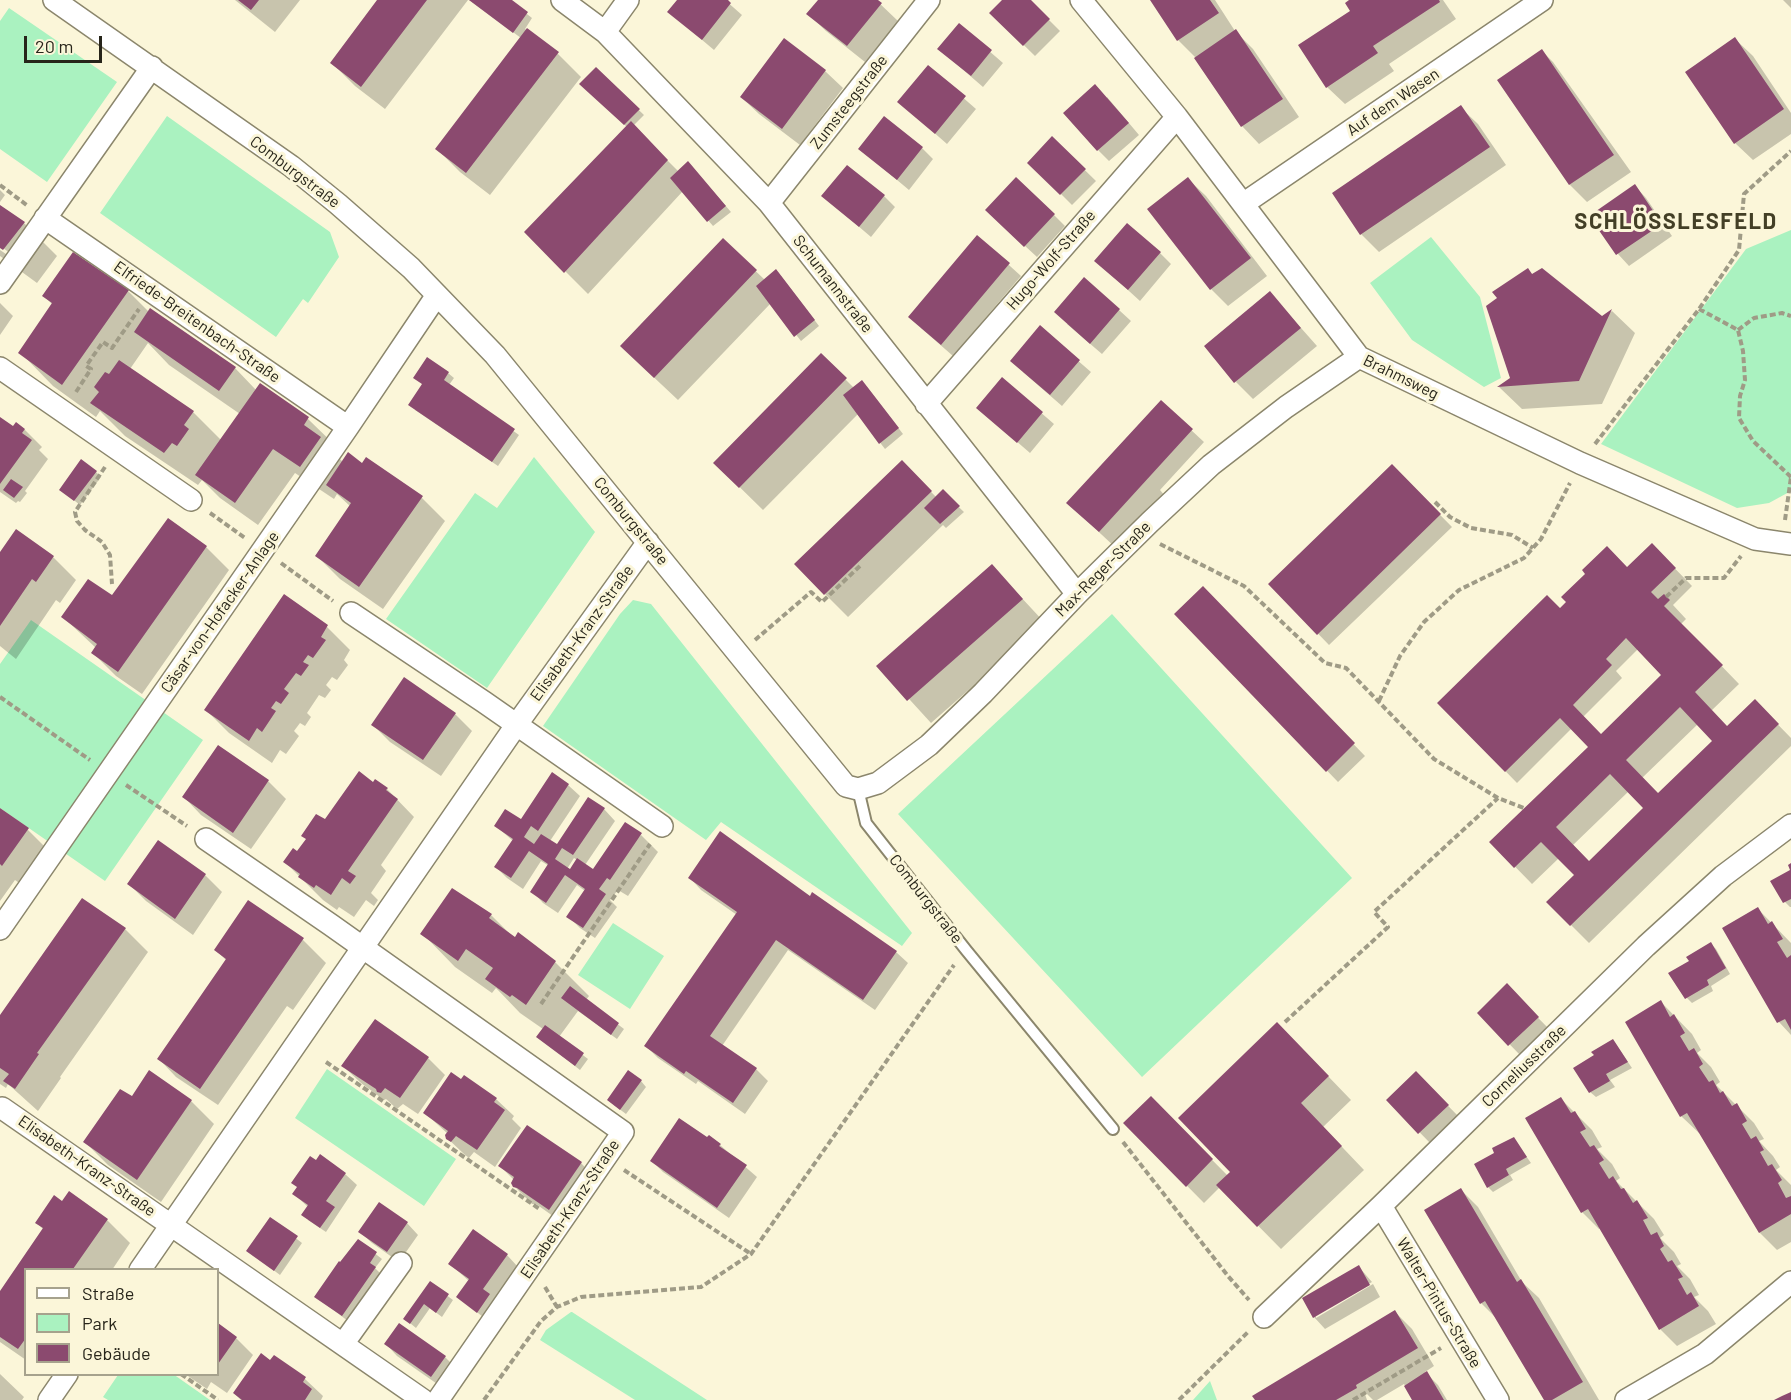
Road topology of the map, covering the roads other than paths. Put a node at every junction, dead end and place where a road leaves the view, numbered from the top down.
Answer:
1 (54, 0) edge
2 (562, 0) edge
3 (628, 0) edge
4 (929, 0) edge
5 (1081, 0) edge
6 (1542, 0) edge
7 (605, 32) junction
8 (152, 67) junction
9 (1177, 117) junction
10 (769, 203) junction
11 (1243, 204) junction
12 (45, 218) junction
13 (0, 283) edge
14 (437, 295) junction
15 (1359, 357) junction
16 (0, 368) edge
17 (926, 404) junction
18 (348, 427) junction
19 (191, 500) road end
20 (648, 542) junction
21 (1786, 544) edge
22 (1077, 594) junction
23 (351, 613) road end
24 (517, 724) junction
25 (858, 789) junction
26 (1791, 825) edge
27 (662, 826) road end
28 (206, 840) road end
29 (0, 928) edge
30 (363, 948) junction
31 (2, 1108) dead end
32 (1113, 1129) road end
33 (1381, 1206) junction
34 (171, 1224) junction
35 (401, 1263) dead end
36 (141, 1268) edge
37 (1791, 1282) edge
38 (1264, 1317) road end
39 (343, 1344) junction
40 (66, 1376) edge
41 (50, 1400) edge
42 (423, 1400) edge
43 (438, 1400) edge
44 (1498, 1400) edge
45 (1626, 1400) edge

1 - 8 street, Comburgstraße
2 - 7 street, Schumannstraße
3 - 7 street
4 - 10 street, Zumsteegstraße
5 - 9 street, Brahmsweg
6 - 11 street, Auf dem Wasen
7 - 10 street, Schumannstraße
8 - 12 street
8 - 14 street, Comburgstraße
9 - 11 street, Brahmsweg
9 - 17 street, Hugo-Wolf-Straße
10 - 17 street, Schumannstraße
11 - 15 street, Brahmsweg
12 - 13 street
12 - 18 street, Elfriede-Breitenbach-Straße
14 - 18 street, Cäsar-von-Hofacker-Anlage
14 - 20 street, Comburgstraße
15 - 21 street, Brahmsweg
15 - 22 street, Max-Reger-Straße
16 - 19 street
17 - 22 street, Schumannstraße
18 - 29 street, Cäsar-von-Hofacker-Anlage
20 - 24 street, Elisabeth-Kranz-Straße
20 - 25 street, Comburgstraße
22 - 25 street, Max-Reger-Straße
23 - 24 street
24 - 27 street
24 - 30 street, Elisabeth-Kranz-Straße
25 - 32 lane, Comburgstraße
26 - 33 street, Corneliusstraße
28 - 30 street, Elisabeth-Kranz-Straße
30 - 34 street, Elisabeth-Kranz-Straße
30 - 43 street, Elisabeth-Kranz-Straße
31 - 34 street, Elisabeth-Kranz-Straße
33 - 38 street, Corneliusstraße
33 - 44 street, Walter-Pintus-Straße
34 - 36 street, Elisabeth-Kranz-Straße
34 - 39 street, Elisabeth-Kranz-Straße
35 - 39 street
37 - 45 street
39 - 42 street, Elisabeth-Kranz-Straße
40 - 41 street

